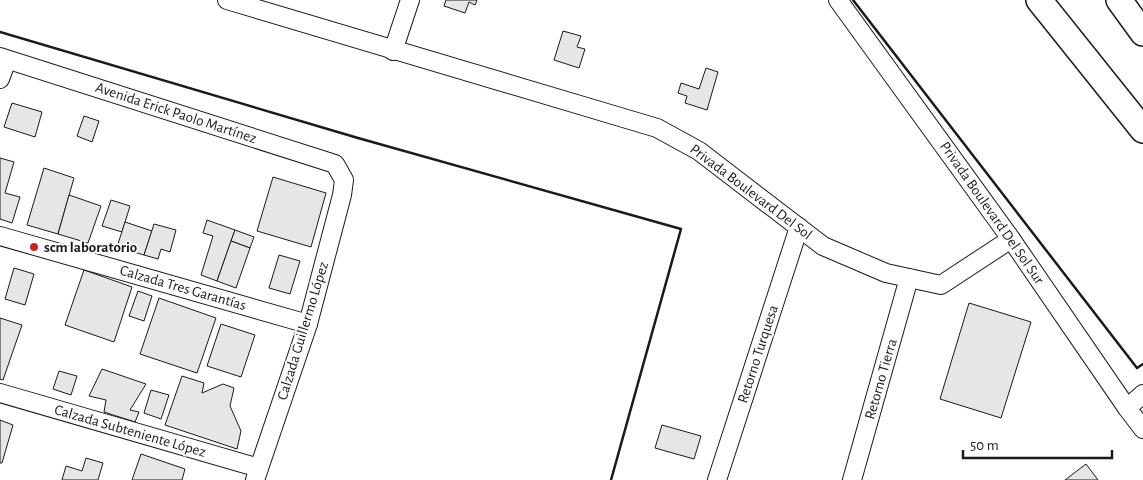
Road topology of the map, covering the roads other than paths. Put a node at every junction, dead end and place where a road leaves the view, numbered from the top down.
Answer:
1 (227, 0) edge
2 (410, 0) edge
3 (838, 0) edge
4 (1039, 0) edge
5 (1119, 0) edge
6 (1143, 33) edge
7 (393, 50) junction
8 (4, 58) edge
9 (0, 78) edge
10 (1143, 130) edge
11 (344, 180) joint
12 (799, 227) junction
13 (0, 236) edge
14 (1011, 238) junction
15 (910, 278) junction
16 (308, 324) junction
17 (0, 393) edge
18 (1143, 394) edge
19 (1127, 408) junction
20 (1143, 429) edge
21 (257, 474) edge
22 (717, 480) edge
23 (852, 480) edge

1 - 7 street, Privada Boulevard Del Sol
2 - 7 street
3 - 14 street, Privada Boulevard Del Sol Sur
4 - 10 street
5 - 6 street
7 - 12 street, Privada Boulevard Del Sol
8 - 9 street
8 - 11 street, Avenida Erick Paolo Martínez
11 - 16 street, Calzada Guillermo López
12 - 15 street, Privada Boulevard Del Sol
12 - 22 street, Retorno Turquesa
13 - 16 street, Calzada Tres Garantías
14 - 15 street, Privada Boulevard Del Sol
14 - 19 street, Privada Boulevard Del Sol Sur
15 - 23 street, Retorno Tierra
16 - 21 street, Calzada Guillermo López
17 - 21 street, Calzada Subteniente López
18 - 19 street
19 - 20 street, Privada Boulevard Del Sol Sur

